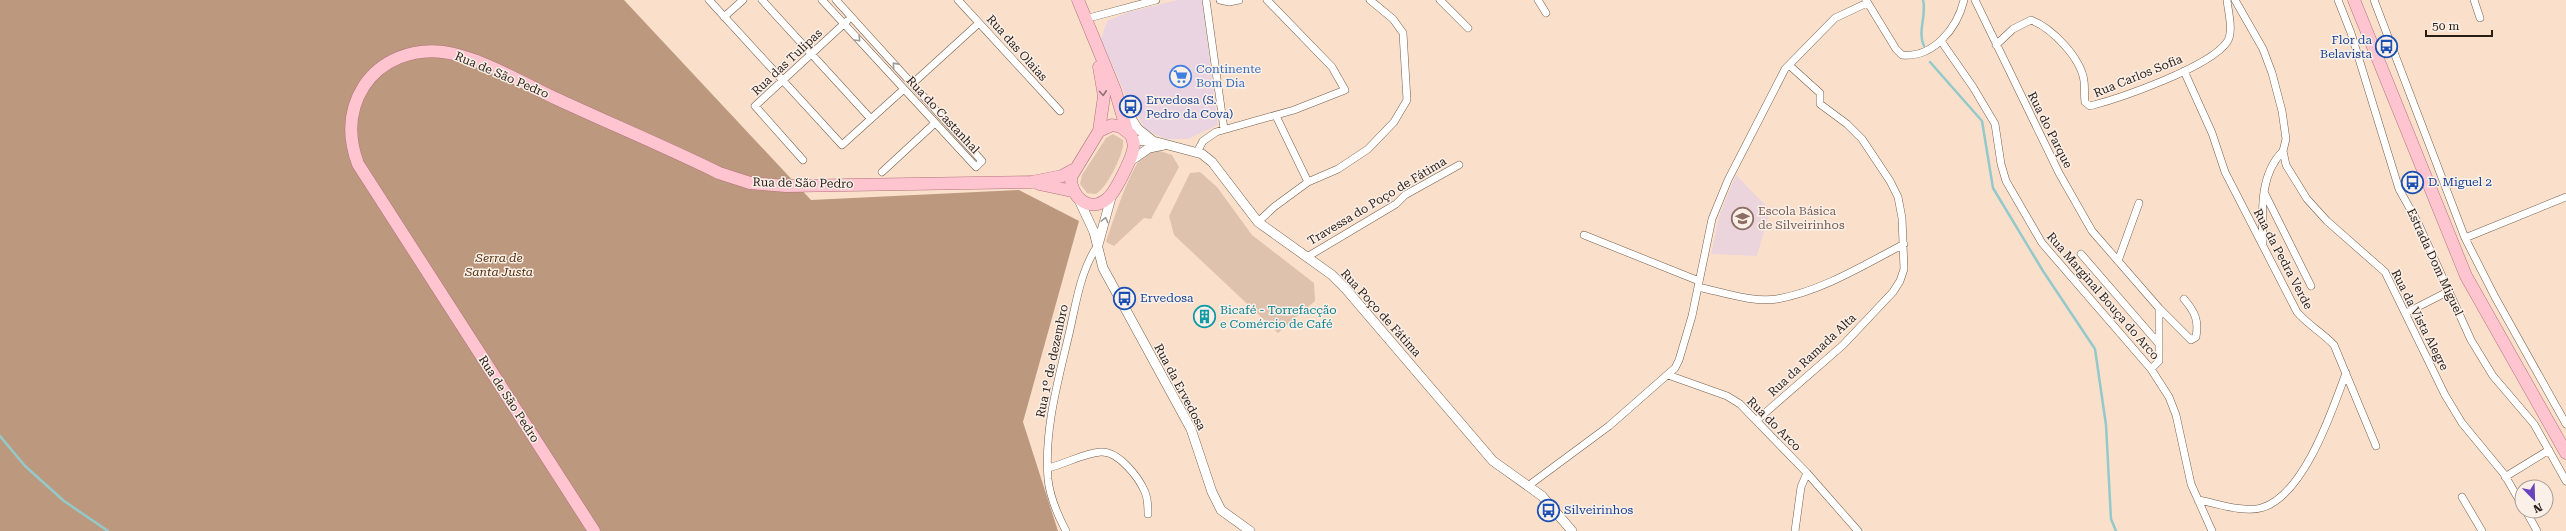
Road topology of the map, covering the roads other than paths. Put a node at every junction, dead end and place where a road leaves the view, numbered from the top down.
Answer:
1 (709, 0) edge
2 (743, 0) edge
3 (762, 0) edge
4 (822, 0) edge
5 (836, 0) edge
6 (958, 0) edge
7 (1078, 0) edge
8 (1156, 0) edge
9 (1206, 0) edge
10 (1220, 0) edge
11 (1239, 0) edge
12 (1267, 0) edge
13 (1370, 0) edge
14 (1440, 0) edge
15 (1538, 0) edge
16 (1964, 0) edge
17 (1975, 0) edge
18 (2227, 0) edge
19 (2235, 0) edge
20 (2338, 0) edge
21 (2354, 0) edge
22 (2374, 0) edge
23 (2474, 0) edge
24 (1866, 1) edge
25 (1546, 13) dead end
26 (724, 17) junction
27 (851, 17) junction
28 (2480, 18) dead end
29 (1085, 19) junction
30 (979, 22) junction
31 (844, 24) junction
32 (1468, 28) dead end
33 (1093, 41) junction
34 (1941, 41) junction
35 (1996, 45) junction
36 (811, 54) junction
37 (1790, 65) junction
38 (2184, 71) junction
39 (782, 81) junction
40 (912, 84) junction
41 (904, 89) junction
42 (1115, 90) junction
43 (1060, 111) dead end
44 (1276, 116) junction
45 (871, 119) junction
46 (935, 123) junction
47 (1224, 129) junction
48 (1099, 131) junction
49 (1130, 135) junction
50 (1153, 141) junction
51 (1167, 144) junction
52 (2283, 151) junction
53 (1197, 152) junction
54 (803, 160) dead end
55 (1127, 164) junction
56 (1459, 165) dead end
57 (1073, 170) junction
58 (882, 172) dead end
59 (1032, 182) junction
60 (1308, 182) junction
61 (2264, 192) junction
62 (1112, 194) junction
63 (1076, 195) junction
64 (2566, 197) edge
65 (2139, 203) dead end
66 (1258, 222) junction
67 (1584, 235) dead end
68 (2465, 238) junction
69 (1904, 244) junction
70 (1098, 245) junction
71 (2263, 245) junction
72 (2081, 254) dead end
73 (1306, 257) junction
74 (2118, 261) junction
75 (1698, 284) junction
76 (2311, 286) dead end
77 (2449, 291) junction
78 (2184, 299) dead end
79 (2159, 308) junction
80 (2406, 313) junction
81 (2159, 344) junction
82 (2151, 369) junction
83 (2346, 373) junction
84 (1668, 375) junction
85 (1757, 420) junction
86 (2566, 424) edge
87 (2376, 446) dead end
88 (2549, 450) junction
89 (2566, 453) edge
90 (1048, 468) junction
91 (1807, 473) junction
92 (2505, 477) junction
93 (2566, 481) edge
94 (1528, 486) junction
95 (2514, 492) edge
96 (2462, 497) dead end
97 (2198, 500) junction
98 (1148, 514) dead end
99 (2530, 519) edge
100 (594, 531) edge
101 (1066, 531) edge
102 (1250, 531) edge
103 (1572, 531) edge
104 (1795, 531) edge
105 (1858, 531) edge
106 (2212, 531) edge
107 (2482, 531) edge
108 (2537, 531) edge

1 - 26 street
2 - 26 street
3 - 36 street
4 - 31 street, Rua do Castanhal
5 - 27 street, Rua do Castanhal
6 - 30 street, Rua das Olaias
7 - 29 main road
8 - 29 street
9 - 47 street
10 - 11 street
12 - 44 street
13 - 60 street
14 - 32 street
15 - 25 street
16 - 34 street
17 - 35 street, Rua do Parque
18 - 38 street, Rua Carlos Sofia
19 - 52 street, Rua da Vista Alegre
20 - 77 street, Estrada Dom Miguel
21 - 89 main road, Estrada Dom Miguel
22 - 68 street
23 - 28 street
24 - 34 street
24 - 37 street
26 - 39 street
27 - 31 street, Rua das Tulipas
40 -> 27 street, Rua do Castanhal
29 - 33 main road
30 - 40 street
30 - 43 street, Rua das Olaias
31 - 36 street, Rua das Tulipas
31 -> 41 street, Rua do Castanhal
33 - 42 main road
33 -> 48 main road
34 - 82 street, Rua Marginal Bouça do Arco
35 - 38 street, Rua Carlos Sofia
35 - 74 street, Rua do Parque
36 - 39 street, Rua das Tulipas
36 - 45 street
37 - 69 street, Rua da Ramada Alta
37 - 75 street
38 - 71 street, Rua da Pedra Verde
39 - 45 street
39 - 54 street, Rua das Tulipas
40 - 46 street, Rua do Castanhal
41 - 45 street
41 - 46 street, Rua do Castanhal
42 - 49 main road
42 - 50 street
44 - 47 street
44 - 60 street
46 - 58 street
47 - 53 street
48 - 49 main road
48 - 57 main road
49 - 50 street, Rua Poço de Fátima
49 - 55 main road
50 - 51 street, Rua Poço de Fátima
51 - 53 street, Rua Poço de Fátima
51 - 55 street, Rua Poço de Fátima
52 - 61 street
52 - 80 street, Rua da Vista Alegre
53 - 66 street, Rua Poço de Fátima
55 - 62 main road
56 - 73 street, Travessa do Poço de Fátima
57 - 59 main road, Rua de São Pedro
57 - 63 main road
59 - 63 main road, Rua de São Pedro
59 - 100 main road, Rua de São Pedro
60 - 66 street
61 - 71 street
61 - 76 street
62 - 63 main road, Rua de São Pedro
70 -> 62 street, Rua da Ervedosa
63 - 70 street, Rua da Ervedosa
64 - 68 street
65 - 74 street
66 - 73 street, Rua Poço de Fátima
67 - 75 street
68 - 86 street
69 - 75 street
69 - 85 street, Rua da Ramada Alta
70 - 90 street, Rua 1º de dezembro
70 - 102 street, Rua da Ervedosa
71 - 83 street, Rua da Pedra Verde
72 - 81 street
73 - 94 street, Rua Poço de Fátima
74 - 79 street, Rua do Parque
75 - 84 street
77 - 80 street
77 - 88 street, Estrada Dom Miguel
78 - 79 street, Rua do Parque
79 - 81 street
80 - 92 street, Rua da Vista Alegre
81 - 82 street
82 - 97 street, Rua Marginal Bouça do Arco
83 - 87 street, Rua da Pedra Verde
83 - 97 street
84 - 85 street, Rua do Arco
84 - 94 street
85 - 91 street, Rua do Arco
88 - 92 street
88 - 93 street, Estrada Dom Miguel
90 - 98 street
90 - 101 street, Rua 1º de dezembro
91 - 104 street
91 - 105 street, Rua do Arco
92 - 95 street, Rua da Vista Alegre
94 - 103 street, Rua Poço de Fátima
96 - 107 street
97 - 106 street, Rua Marginal Bouça do Arco
99 - 108 street

